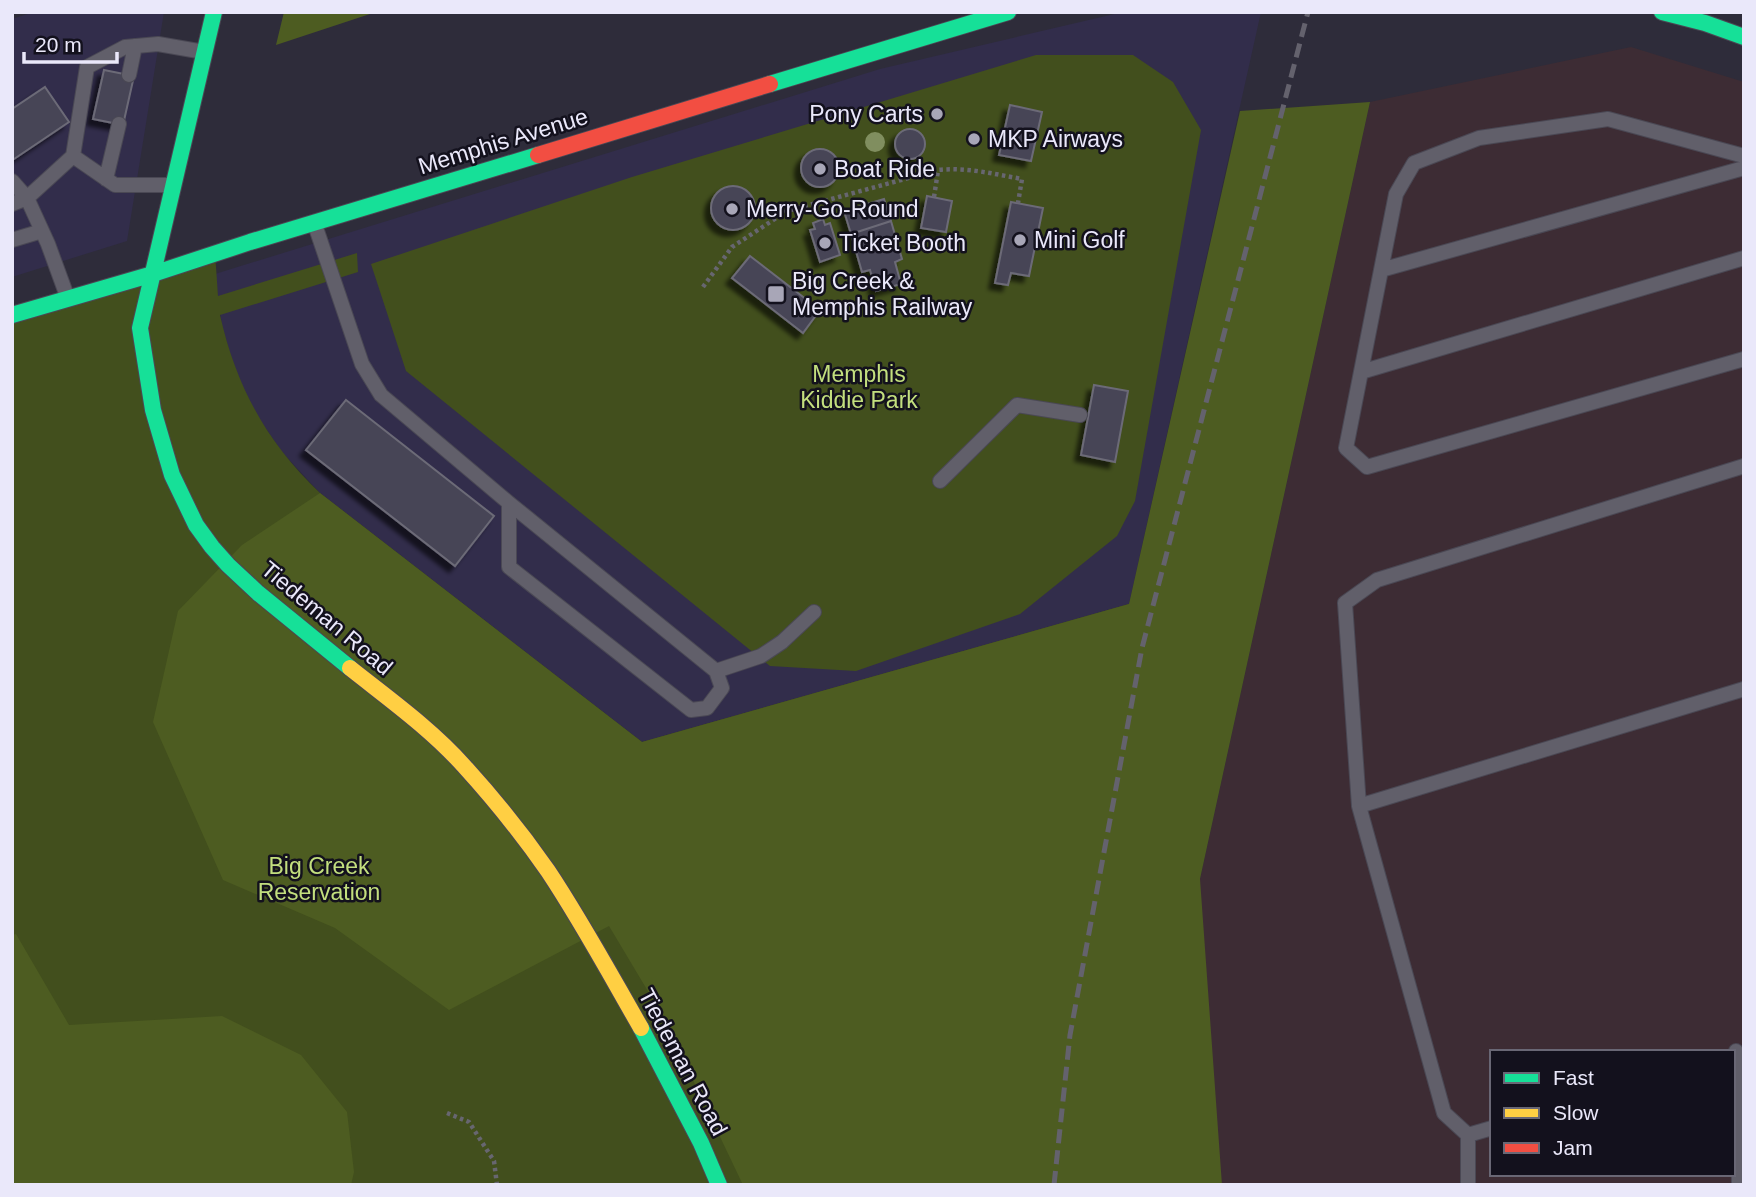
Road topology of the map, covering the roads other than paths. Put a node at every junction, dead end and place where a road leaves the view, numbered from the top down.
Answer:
1 (214, 12) edge
2 (1009, 12) edge
3 (1662, 12) edge
4 (1744, 37) edge
5 (135, 46) junction
6 (205, 52) junction
7 (129, 75) dead end
8 (119, 124) dead end
9 (73, 156) junction
10 (1744, 156) edge
11 (1744, 169) edge
12 (106, 179) junction
13 (12, 181) edge
14 (173, 185) junction
15 (27, 198) junction
16 (12, 204) edge
17 (315, 223) junction
18 (42, 231) junction
19 (12, 240) edge
20 (1744, 258) edge
21 (1381, 270) junction
22 (153, 274) junction
23 (68, 298) junction
24 (12, 315) edge
25 (1744, 359) edge
26 (1361, 372) junction
27 (1080, 415) dead end
28 (1744, 466) edge
29 (940, 481) dead end
30 (509, 503) junction
31 (814, 612) dead end
32 (716, 671) junction
33 (1744, 689) edge
34 (1359, 806) junction
35 (1738, 1051) edge
36 (1490, 1129) edge
37 (1468, 1135) junction
38 (719, 1185) edge
39 (1468, 1185) edge
40 (1738, 1185) edge

1 - 6 main road, Tiedeman Road
2 - 17 main road, Memphis Avenue
3 - 4 main road
5 - 6 lane
5 - 7 lane
5 - 9 lane
6 - 14 main road, Tiedeman Road
8 - 12 lane
9 - 12 lane
9 - 15 lane
10 - 21 lane
11 - 21 lane
12 - 14 lane
13 - 15 lane
14 - 22 main road, Tiedeman Road
15 - 16 lane
15 - 18 lane
17 - 22 main road, Memphis Avenue
17 - 30 lane
18 - 19 lane
18 - 23 lane
20 - 26 lane
21 - 26 lane
22 - 23 main road, Memphis Avenue
22 - 38 main road, Tiedeman Road
23 - 24 main road, Memphis Avenue
25 - 26 lane
27 - 29 lane
28 - 34 lane
30 - 32 lane
30 - 32 lane
31 - 32 lane
33 - 34 lane
34 - 37 lane
35 - 40 lane
36 - 37 lane
37 - 39 lane

